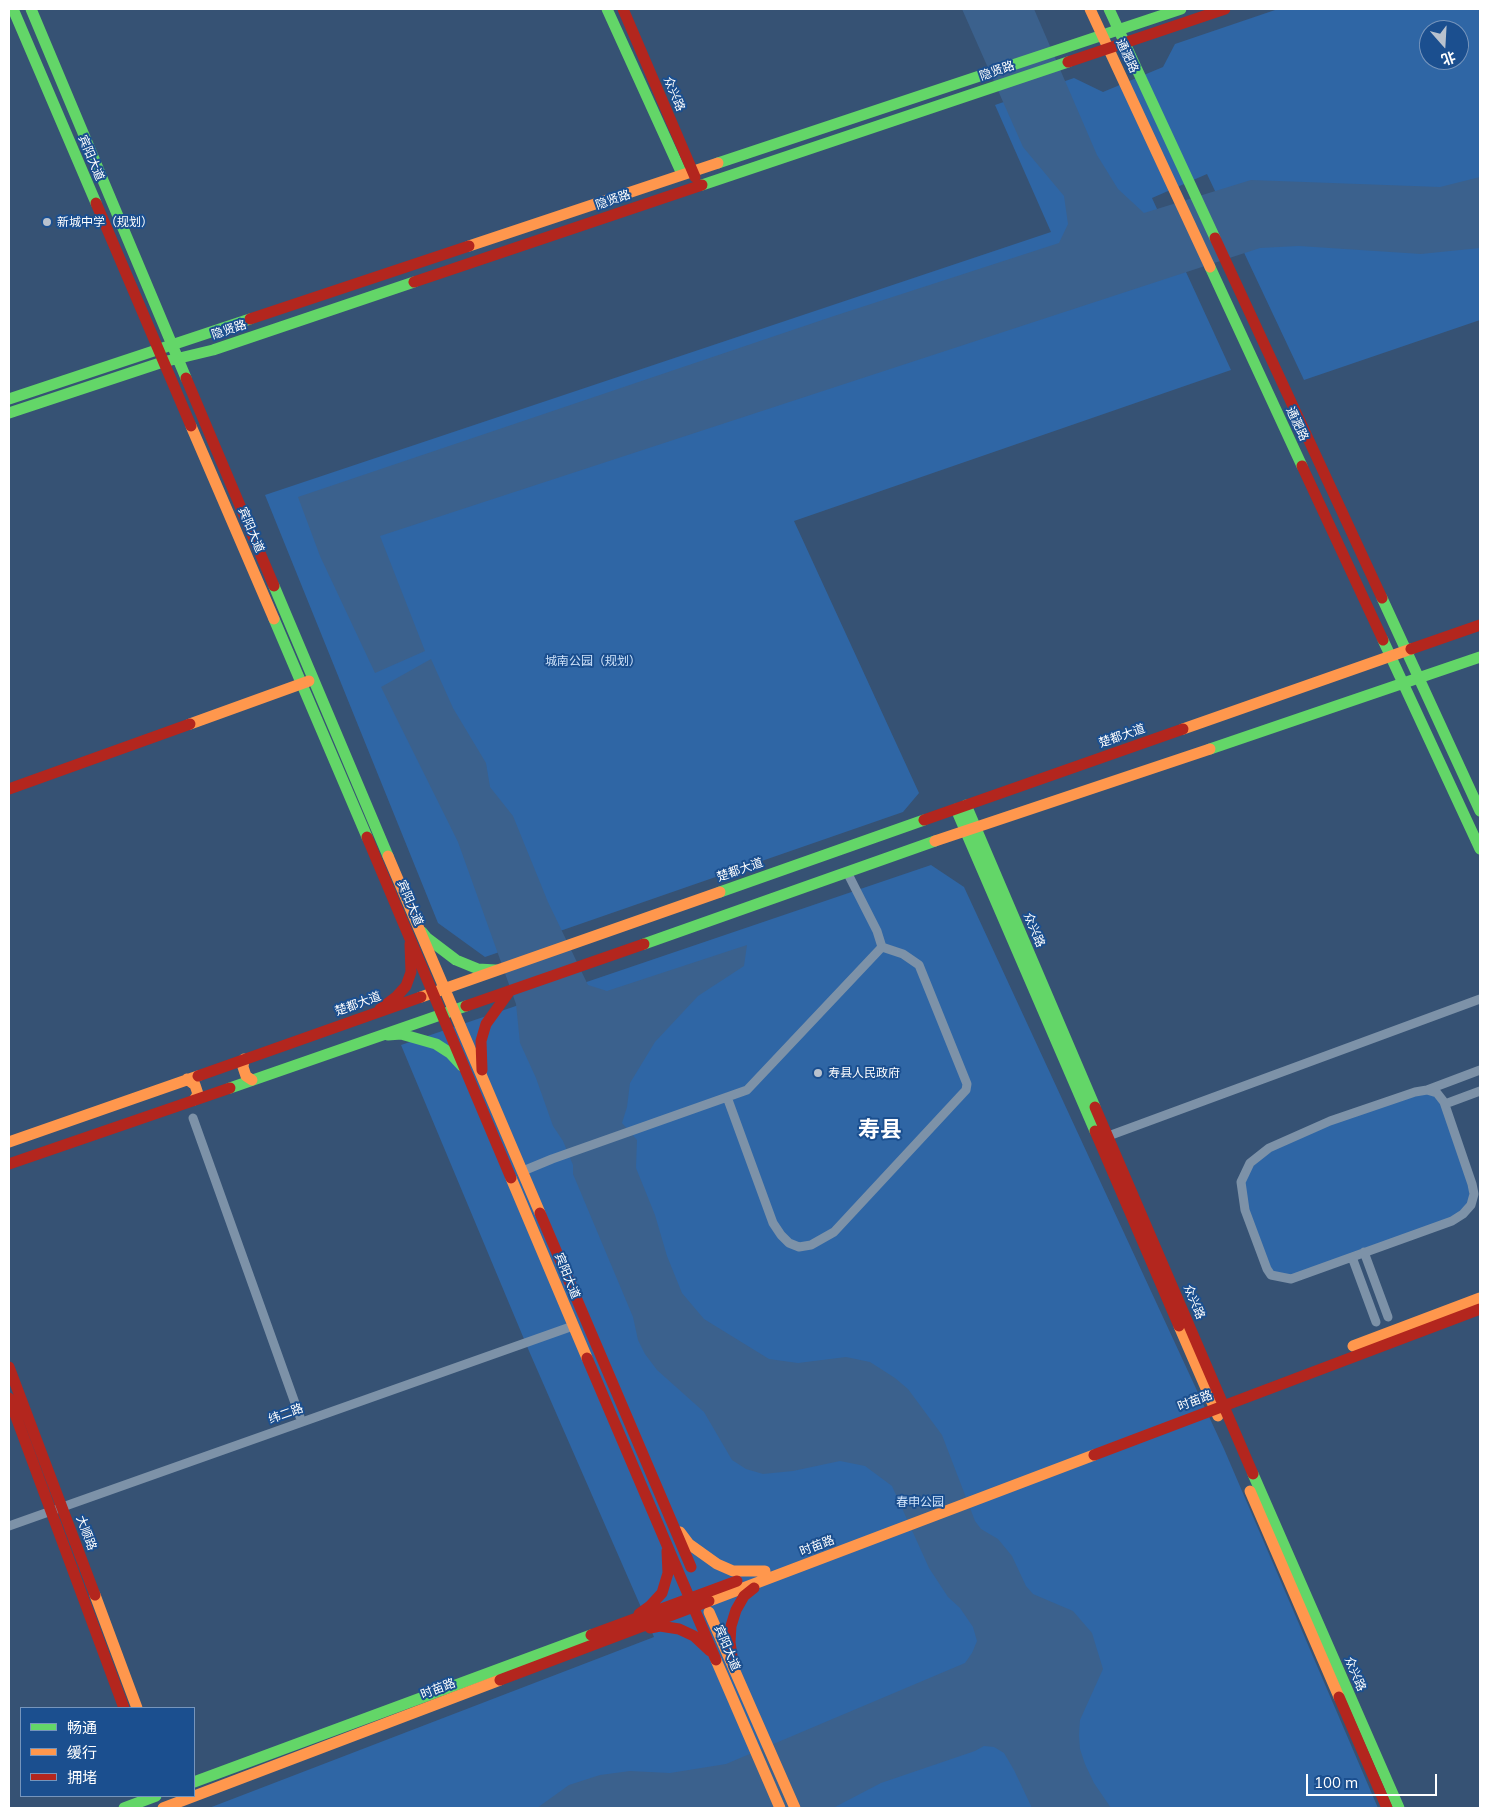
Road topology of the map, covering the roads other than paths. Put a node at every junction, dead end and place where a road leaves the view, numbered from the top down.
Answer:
1 (13, 9) edge
2 (32, 9) edge
3 (607, 9) edge
4 (623, 9) edge
5 (1090, 9) edge
6 (1108, 9) edge
7 (1181, 9) edge
8 (1225, 9) edge
9 (1118, 30) junction
10 (1102, 35) junction
11 (1124, 42) junction
12 (1108, 48) junction
13 (687, 173) junction
14 (700, 188) junction
15 (174, 345) junction
16 (158, 350) junction
17 (179, 358) junction
18 (164, 362) junction
19 (9, 399) edge
20 (9, 413) edge
21 (1480, 625) edge
22 (1406, 651) junction
23 (1390, 656) junction
24 (1480, 656) edge
25 (314, 679) junction
26 (1419, 679) junction
27 (302, 684) junction
28 (1404, 684) junction
29 (9, 789) edge
30 (961, 807) junction
31 (1480, 811) edge
32 (965, 830) junction
33 (1480, 849) edge
34 (847, 872) junction
35 (418, 928) junction
36 (408, 933) junction
37 (882, 947) junction
38 (498, 969) junction
39 (445, 988) junction
40 (511, 991) junction
41 (433, 992) junction
42 (1480, 1000) edge
43 (454, 1010) junction
44 (372, 1014) junction
45 (443, 1014) junction
46 (382, 1035) junction
47 (244, 1059) junction
48 (1480, 1070) edge
49 (483, 1076) junction
50 (470, 1078) junction
51 (187, 1079) junction
52 (252, 1080) junction
53 (1427, 1090) junction
54 (1480, 1091) edge
55 (727, 1097) junction
56 (194, 1100) junction
57 (1445, 1104) junction
58 (193, 1118) dead end
59 (1104, 1138) junction
60 (9, 1142) edge
61 (9, 1164) edge
62 (523, 1171) junction
63 (1364, 1252) junction
64 (1352, 1257) junction
65 (1480, 1298) edge
66 (1480, 1309) edge
67 (1388, 1317) dead end
68 (1376, 1322) dead end
69 (573, 1326) junction
70 (9, 1367) edge
71 (9, 1398) edge
72 (1218, 1400) junction
73 (300, 1417) dead end
74 (56, 1509) junction
75 (670, 1520) junction
76 (9, 1526) edge
77 (662, 1531) junction
78 (765, 1576) junction
79 (698, 1594) junction
80 (628, 1627) junction
81 (734, 1667) junction
82 (721, 1670) junction
83 (124, 1707) edge
84 (137, 1707) edge
85 (195, 1782) edge
86 (195, 1795) edge
87 (153, 1797) edge
88 (157, 1797) edge
89 (189, 1797) edge
90 (168, 1805) edge
91 (124, 1808) edge
92 (780, 1808) edge
93 (795, 1808) edge
94 (1387, 1808) edge
95 (1399, 1808) edge

1 - 16 main road, 宾阳大道
2 - 15 main road, 宾阳大道
3 - 13 main road, 众兴路
4 - 13 main road, 众兴路
5 - 10 main road, 通淝路
6 - 9 main road, 通淝路
7 - 9 main road, 隐贤路
8 - 11 main road, 隐贤路
9 - 10 main road, 隐贤路
9 - 11 main road, 通淝路
10 - 12 main road, 通淝路
10 - 13 main road, 隐贤路
11 - 12 main road, 隐贤路
11 - 22 main road, 通淝路
12 - 14 main road, 隐贤路
12 - 23 main road, 通淝路
13 - 14 main road, 众兴路
13 - 15 main road, 隐贤路
14 - 17 main road, 隐贤路
15 - 16 main road, 隐贤路
15 - 17 main road, 宾阳大道
16 - 18 main road, 宾阳大道
16 - 19 main road, 隐贤路
17 - 18 main road, 隐贤路
17 - 25 main road, 宾阳大道
18 - 20 main road, 隐贤路
18 - 27 main road, 宾阳大道
21 - 22 main road, 楚都大道
22 - 23 main road, 楚都大道
22 - 26 main road, 通淝路
23 - 28 main road, 通淝路
23 - 30 main road, 楚都大道
24 - 26 main road
25 - 27 main road
25 - 35 main road, 宾阳大道
26 - 28 main road
26 - 31 main road, 通淝路
27 - 29 main road
27 - 36 main road, 宾阳大道
28 - 32 main road
28 - 33 main road, 通淝路
30 - 32 main road, 众兴路
30 - 38 main road, 楚都大道
30 - 59 main road, 众兴路
32 - 34 main road
32 - 59 main road, 众兴路
34 - 37 street
34 - 40 main road
35 - 38 main road
35 - 39 main road, 宾阳大道
36 - 41 main road, 宾阳大道
36 - 44 main road
37 - 55 street
37 - 55 street
38 - 39 main road, 楚都大道
39 - 41 main road, 楚都大道
39 - 43 main road, 宾阳大道
40 - 43 main road
40 - 49 main road
41 - 44 main road, 楚都大道
41 - 45 main road, 宾阳大道
42 - 59 street
43 - 45 main road
43 - 49 main road, 宾阳大道
44 - 47 main road, 楚都大道
45 - 46 main road
45 - 50 main road, 宾阳大道
46 - 50 main road
46 - 52 main road
47 - 51 main road, 楚都大道
47 - 52 main road
48 - 53 street
49 - 62 main road, 宾阳大道
50 - 69 main road, 宾阳大道
51 - 56 main road
51 - 60 main road, 楚都大道
52 - 56 main road
53 - 57 street
53 - 64 street
54 - 57 street
55 - 62 street
56 - 61 main road
57 - 63 street
58 - 73 street
59 - 72 main road, 众兴路
62 - 75 main road, 宾阳大道
63 - 64 street
63 - 67 street
64 - 68 street
65 - 72 main road, 时苗路
66 - 72 main road, 时苗路
69 - 74 street, 纬二路
69 - 77 main road, 宾阳大道
70 - 74 main road, 大顺路
71 - 74 main road, 大顺路
72 - 78 main road, 时苗路
72 - 94 main road, 众兴路
72 - 95 main road, 众兴路
74 - 76 street, 纬二路
74 - 83 main road, 大顺路
74 - 84 main road, 大顺路
75 - 78 main road
75 - 79 main road, 宾阳大道
77 - 79 main road, 宾阳大道
77 - 80 main road
78 - 79 main road, 时苗路
78 - 81 main road
79 - 80 main road, 时苗路
79 - 81 main road, 宾阳大道
79 - 82 main road, 宾阳大道
80 - 82 main road
80 - 85 main road, 时苗路
80 - 86 main road, 时苗路
81 - 93 main road, 宾阳大道
82 - 92 main road, 宾阳大道
87 - 91 main road
88 - 90 main road
89 - 90 main road, 时苗路

